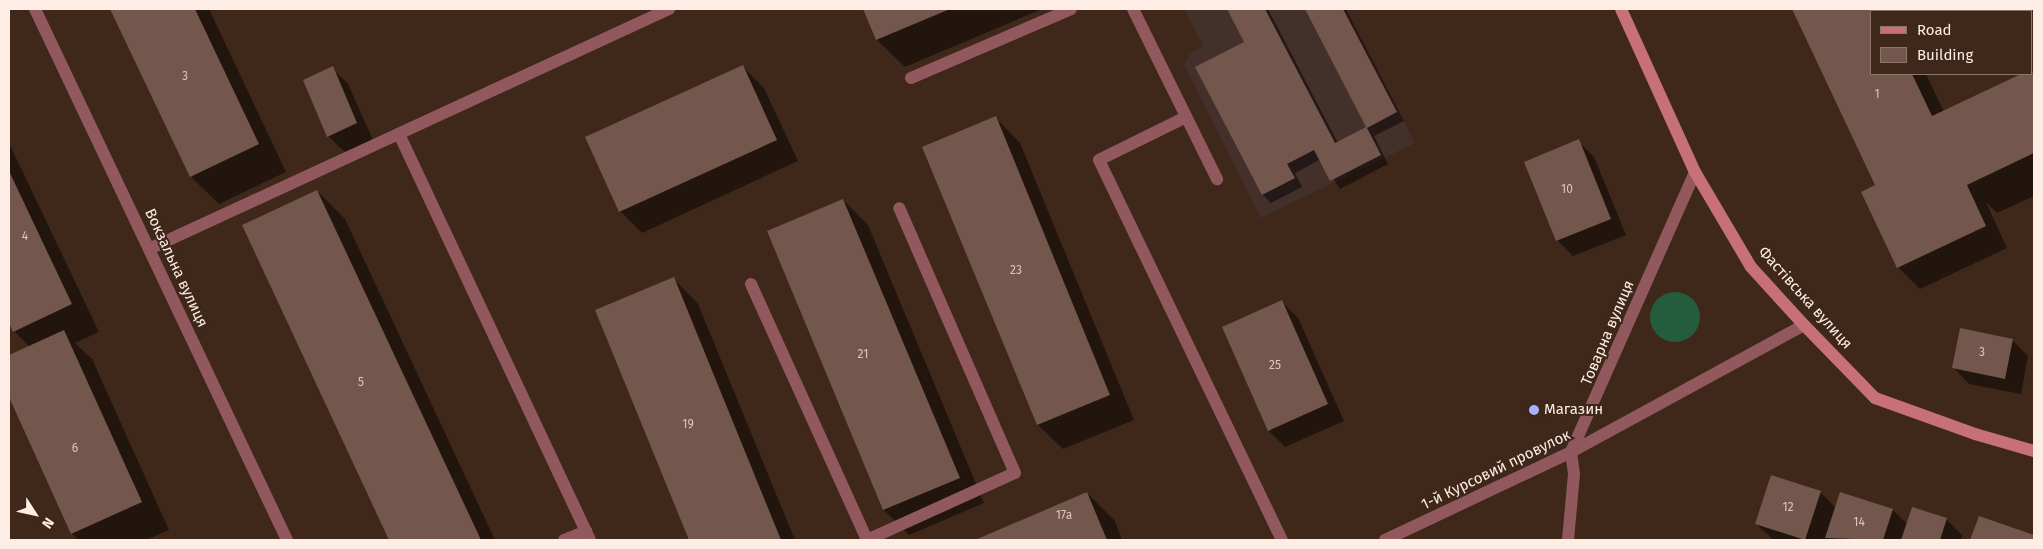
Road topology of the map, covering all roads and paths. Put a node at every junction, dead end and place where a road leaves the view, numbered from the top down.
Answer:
1 (35, 9) edge
2 (669, 9) edge
3 (1071, 9) edge
4 (1133, 9) edge
5 (1621, 9) edge
6 (911, 78) dead end
7 (1186, 116) junction
8 (398, 134) junction
9 (1695, 172) junction
10 (1217, 179) dead end
11 (899, 208) dead end
12 (149, 249) junction
13 (751, 284) dead end
14 (1804, 325) junction
15 (2034, 451) edge
16 (1571, 452) junction
17 (588, 536) edge
18 (287, 540) edge
19 (564, 540) edge
20 (867, 540) edge
21 (1282, 540) edge
22 (1386, 540) edge
23 (1568, 540) edge

1 - 12 street, Вокзальна вулиця
2 - 8 street
3 - 6 street
4 - 7 street
5 - 9 street, Фастівська вулиця
7 - 10 street
7 - 21 street
8 - 12 street
8 - 17 street
9 - 14 street, Фастівська вулиця
9 - 16 street, Товарна вулиця
11 - 20 street
12 - 18 street, Вокзальна вулиця
13 - 20 street
14 - 15 street, Фастівська вулиця
14 - 16 street, 1-й Курсовий провулок
16 - 22 street, 1-й Курсовий провулок
16 - 23 street
17 - 19 street

